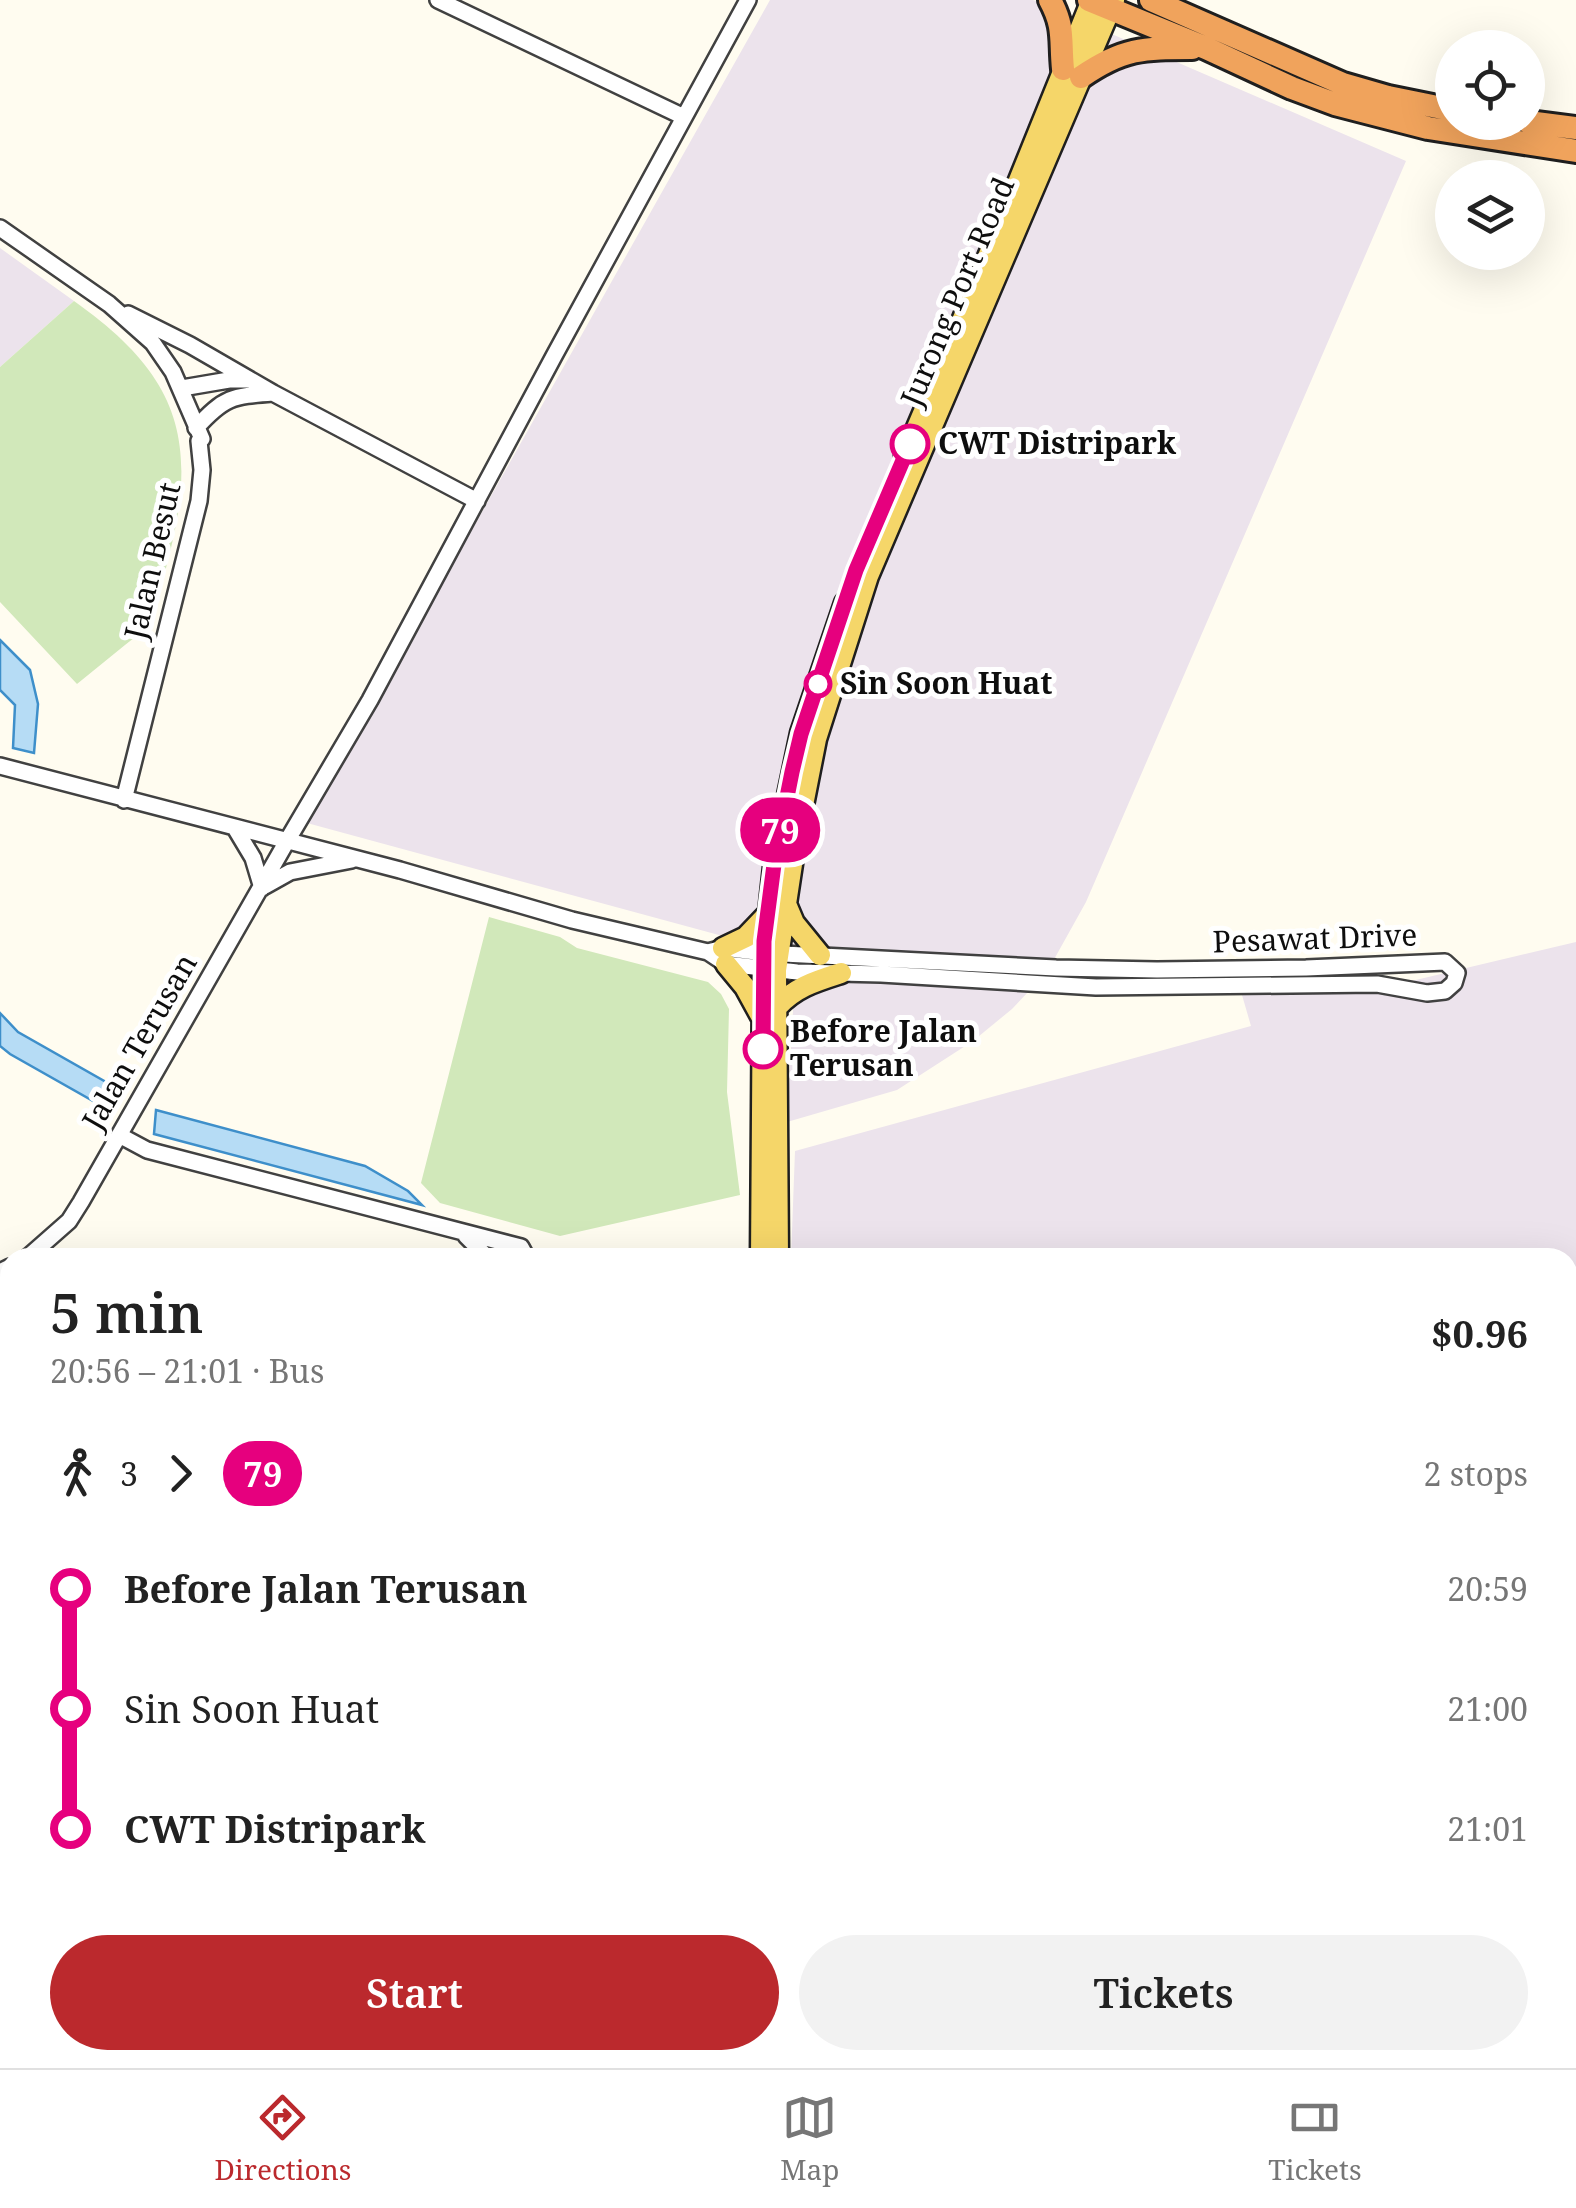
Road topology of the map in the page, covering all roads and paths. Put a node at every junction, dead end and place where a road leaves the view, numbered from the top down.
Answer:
1 (438, 0) edge
2 (748, 0) edge
3 (1050, 0) edge
4 (1152, 0) edge
5 (1099, 2) edge
6 (1184, 8) edge
7 (1206, 48) junction
8 (1072, 73) junction
9 (1435, 107) edge
10 (684, 117) junction
11 (1545, 124) edge
12 (1576, 128) edge
13 (1576, 151) edge
14 (0, 228) edge
15 (109, 304) junction
16 (248, 387) junction
17 (185, 395) junction
18 (196, 428) junction
19 (477, 501) junction
20 (0, 766) edge
21 (124, 800) junction
22 (235, 828) junction
23 (286, 841) junction
24 (357, 859) junction
25 (262, 888) junction
26 (777, 909) junction
27 (719, 954) junction
28 (820, 955) junction
29 (770, 961) junction
30 (842, 973) junction
31 (770, 1013) junction
32 (119, 1135) junction
33 (459, 1230) junction
34 (38, 1248) edge
35 (480, 1248) edge
36 (522, 1248) edge
37 (761, 1248) edge
38 (778, 1248) edge

1 - 10 street
2 - 10 street, Jalan Terusan
3 - 8 highway
4 - 6 highway
5 - 7 highway
5 - 8 main road, Jurong Port Road
6 - 9 highway
7 - 8 highway
7 - 13 highway
8 - 26 main road, Jurong Port Road
10 - 19 street, Jalan Terusan
11 - 12 highway
14 - 15 street, Jalan Besut
15 - 16 street, Jalan Besut
15 - 17 street, Jalan Besut
16 - 17 street
16 - 18 street
16 - 19 street
17 - 18 street, Jalan Besut
18 - 21 street, Jalan Besut
19 - 23 street, Jalan Terusan
20 - 21 street
21 - 22 street
22 - 23 street
22 - 25 street
23 - 24 street
23 - 25 street, Jalan Terusan
24 - 25 street
24 - 27 street
25 - 32 street, Jalan Terusan
26 - 27 main road
26 - 28 main road
26 - 29 main road, Jurong Port Road
27 - 29 street
27 - 31 main road
28 - 29 street, Pesawat Drive
28 - 30 street, Pesawat Drive
29 - 30 street, Pesawat Drive
29 - 31 main road, Jurong Port Road
30 - 31 main road
31 - 37 main road, Jurong Port Road
31 - 38 main road, Jurong Port Road
32 - 33 street
32 - 34 street, Jalan Terusan
33 - 35 street
33 - 36 street

